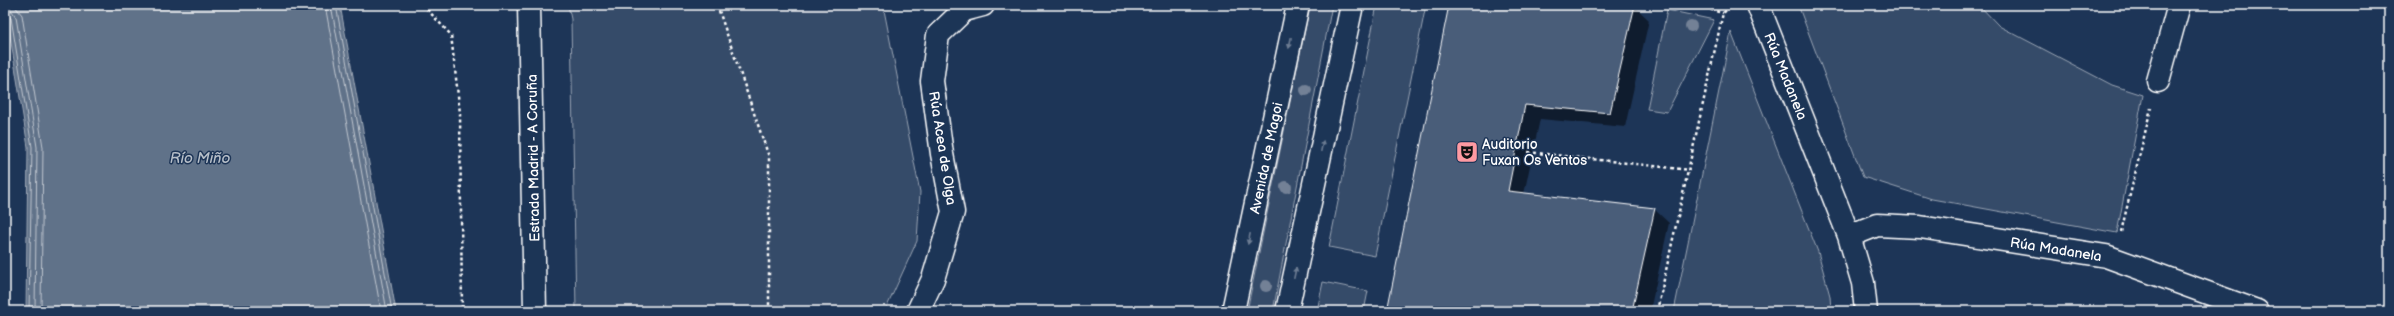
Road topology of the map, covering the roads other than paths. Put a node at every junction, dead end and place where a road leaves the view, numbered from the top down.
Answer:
1 (529, 5) edge
2 (983, 5) edge
3 (1298, 5) edge
4 (1352, 5) edge
5 (1758, 5) edge
6 (2179, 5) edge
7 (2158, 81) dead end
8 (1849, 236) junction
9 (535, 311) edge
10 (918, 311) edge
11 (1234, 311) edge
12 (1287, 311) edge
13 (1866, 311) edge
14 (2257, 311) edge

1 - 9 main road, Estrada Madrid - A Coruña
2 - 10 main road, Rúa Acea de Olga
3 -> 11 main road, Avenida de Magoi
12 -> 4 main road
5 - 8 main road, Rúa Madanela
6 - 7 main road
8 - 13 main road, Rúa Madanela
8 - 14 main road, Rúa Madanela

